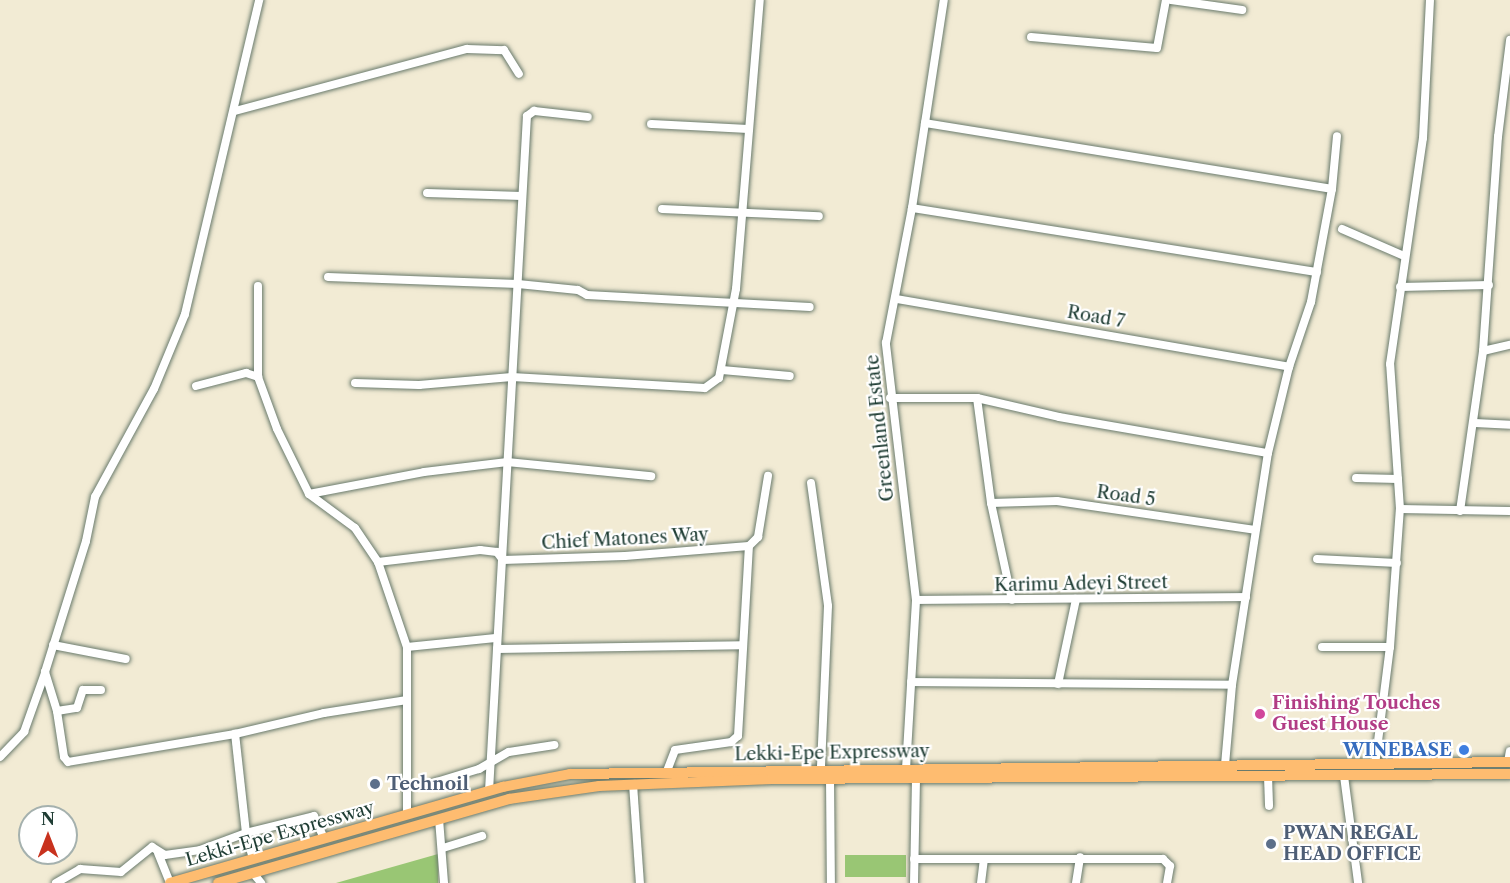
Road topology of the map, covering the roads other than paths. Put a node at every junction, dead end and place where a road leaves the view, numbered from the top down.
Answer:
1 (259, 0) edge
2 (760, 0) edge
3 (944, 0) edge
4 (1166, 0) edge
5 (1171, 0) edge
6 (1430, 0) edge
7 (1242, 10) dead end
8 (1031, 37) dead end
9 (1510, 40) edge
10 (519, 74) dead end
11 (235, 111) junction
12 (588, 117) dead end
13 (925, 123) junction
14 (651, 124) dead end
15 (749, 129) junction
16 (1337, 136) dead end
17 (1332, 189) junction
18 (427, 193) dead end
19 (522, 196) junction
20 (912, 208) junction
21 (662, 209) dead end
22 (740, 214) junction
23 (819, 216) dead end
24 (1341, 229) dead end
25 (1404, 256) junction
26 (1317, 272) junction
27 (328, 277) dead end
28 (518, 284) junction
29 (1489, 285) junction
30 (258, 286) dead end
31 (1400, 287) junction
32 (897, 299) junction
33 (733, 300) junction
34 (810, 307) dead end
35 (1510, 345) edge
36 (1483, 351) junction
37 (1289, 368) junction
38 (722, 370) junction
39 (790, 376) dead end
40 (258, 377) junction
41 (512, 377) junction
42 (355, 383) dead end
43 (196, 386) dead end
44 (890, 398) junction
45 (977, 398) junction
46 (1474, 423) junction
47 (1510, 425) edge
48 (1268, 453) junction
49 (507, 462) junction
50 (651, 476) dead end
51 (768, 476) dead end
52 (1356, 478) dead end
53 (1398, 478) junction
54 (811, 483) dead end
55 (309, 494) junction
56 (991, 502) junction
57 (1401, 509) junction
58 (1460, 511) junction
59 (1510, 511) edge
60 (1255, 530) junction
61 (749, 546) junction
62 (1317, 559) dead end
63 (503, 560) junction
64 (378, 562) junction
65 (1397, 563) junction
66 (1246, 597) junction
67 (1076, 599) junction
68 (916, 600) junction
69 (1012, 600) junction
70 (496, 638) junction
71 (53, 645) junction
72 (742, 645) junction
73 (1390, 646) junction
74 (407, 647) junction
75 (1322, 647) dead end
76 (497, 649) junction
77 (126, 659) dead end
78 (45, 672) junction
79 (911, 682) junction
80 (1058, 684) junction
81 (1232, 685) junction
82 (100, 690) dead end
83 (407, 700) junction
84 (57, 711) junction
85 (235, 734) junction
86 (554, 745) dead end
87 (0, 756) edge
88 (1509, 758) edge
89 (491, 760) junction
90 (1224, 765) junction
91 (1375, 765) junction
92 (820, 769) junction
93 (906, 769) junction
94 (667, 771) junction
95 (1012, 772) junction
96 (1510, 774) edge
97 (1268, 776) junction
98 (1344, 776) junction
99 (830, 778) junction
100 (916, 778) junction
101 (433, 783) dead end
102 (633, 784) junction
103 (489, 791) junction
104 (1269, 806) dead end
105 (407, 814) junction
106 (439, 819) junction
107 (246, 833) junction
108 (482, 836) dead end
109 (324, 838) junction
110 (443, 848) junction
111 (158, 853) junction
112 (1080, 857) junction
113 (254, 859) junction
114 (914, 859) junction
115 (984, 860) junction
116 (253, 873) junction
117 (56, 883) edge
118 (170, 883) edge
119 (218, 883) edge
120 (261, 883) edge
121 (444, 883) edge
122 (640, 883) edge
123 (831, 883) edge
124 (914, 883) edge
125 (981, 883) edge
126 (1076, 883) edge
127 (1167, 883) edge
128 (1358, 883) edge

1 - 11 street
2 - 15 street
3 - 13 street, Greenland Estate
4 - 8 street
5 - 7 street
6 - 25 street
9 - 29 street
10 - 11 street
11 - 71 street
12 - 19 street
13 - 17 street
13 - 20 street, Greenland Estate
14 - 15 street
15 - 22 street
16 - 17 street
17 - 26 street
18 - 19 street
19 - 28 street
20 - 26 street
20 - 32 street, Greenland Estate
21 - 22 street
22 - 23 street
22 - 33 street
24 - 25 street
25 - 31 street
26 - 37 street
27 - 28 street
28 - 33 street
28 - 41 street
29 - 31 street
29 - 36 street
30 - 40 street
31 - 53 street
32 - 37 street, Road 7
32 - 44 street, Greenland Estate
33 - 34 street
33 - 38 street
35 - 36 street
36 - 46 street
37 - 48 street
38 - 39 street
38 - 41 street
40 - 43 street
40 - 55 street
41 - 42 street
41 - 49 street
44 - 45 street
44 - 68 street, Greenland Estate
45 - 48 street
45 - 56 street
46 - 47 street
46 - 58 street
48 - 60 street
49 - 50 street
49 - 55 street
49 - 63 street
51 - 61 street
52 - 53 street
53 - 57 street
54 - 92 street
55 - 64 street
56 - 60 street, Road 5
56 - 69 street
57 - 58 street
57 - 65 street
58 - 59 street
60 - 66 street
61 - 63 street, Chief Matones Way
61 - 72 street
62 - 65 street
63 - 64 street, Chief Matones Way
63 - 70 street
64 - 74 street
65 - 73 street
66 - 67 street, Karimu Adeyi Street
66 - 81 street
67 - 69 street, Karimu Adeyi Street
67 - 80 street
68 - 69 street, Karimu Adeyi Street
68 - 79 street, Greenland Estate
70 - 74 street
70 - 76 street
71 - 77 street
71 - 78 street
72 - 76 street
72 - 94 street
73 - 75 street
73 - 91 street
74 - 83 street
76 - 89 street
78 - 84 street
78 - 87 street
79 - 80 street
79 - 93 street, Greenland Estate
80 - 81 street
81 - 90 street
82 - 84 street
83 - 85 street
83 - 105 street
84 - 85 street
85 - 107 street
86 - 89 street
88 - 91 highway, Lekki-Epe Expressway
89 - 101 street
89 - 103 street
90 - 91 highway, Lekki-Epe Expressway
90 - 95 highway, Lekki-Epe Expressway
92 - 93 highway, Lekki-Epe Expressway
92 - 94 highway, Lekki-Epe Expressway
93 - 95 highway, Lekki-Epe Expressway
94 - 103 highway, Lekki-Epe Expressway
95 - 97 highway, Lekki-Epe Expressway
95 - 100 highway, Lekki-Epe Expressway
96 - 98 highway, Lekki-Epe Expressway
97 - 98 highway, Lekki-Epe Expressway
97 - 104 street
98 - 128 street
99 - 100 highway, Lekki-Epe Expressway
99 - 102 highway, Lekki-Epe Expressway
99 - 123 street
100 - 114 street
102 - 106 highway, Lekki-Epe Expressway
102 - 122 street
103 - 105 highway, Lekki-Epe Expressway
105 - 109 highway, Lekki-Epe Expressway
106 - 110 street
106 - 116 highway, Lekki-Epe Expressway
107 - 109 street
107 - 111 street
107 - 113 street
108 - 110 street
109 - 113 highway, Lekki-Epe Expressway
110 - 121 street
111 - 117 street
111 - 118 street
112 - 115 street
112 - 126 street
112 - 127 street
113 - 118 highway, Lekki-Epe Expressway
114 - 115 street
114 - 124 street
115 - 125 street
116 - 119 highway, Lekki-Epe Expressway
116 - 120 street

